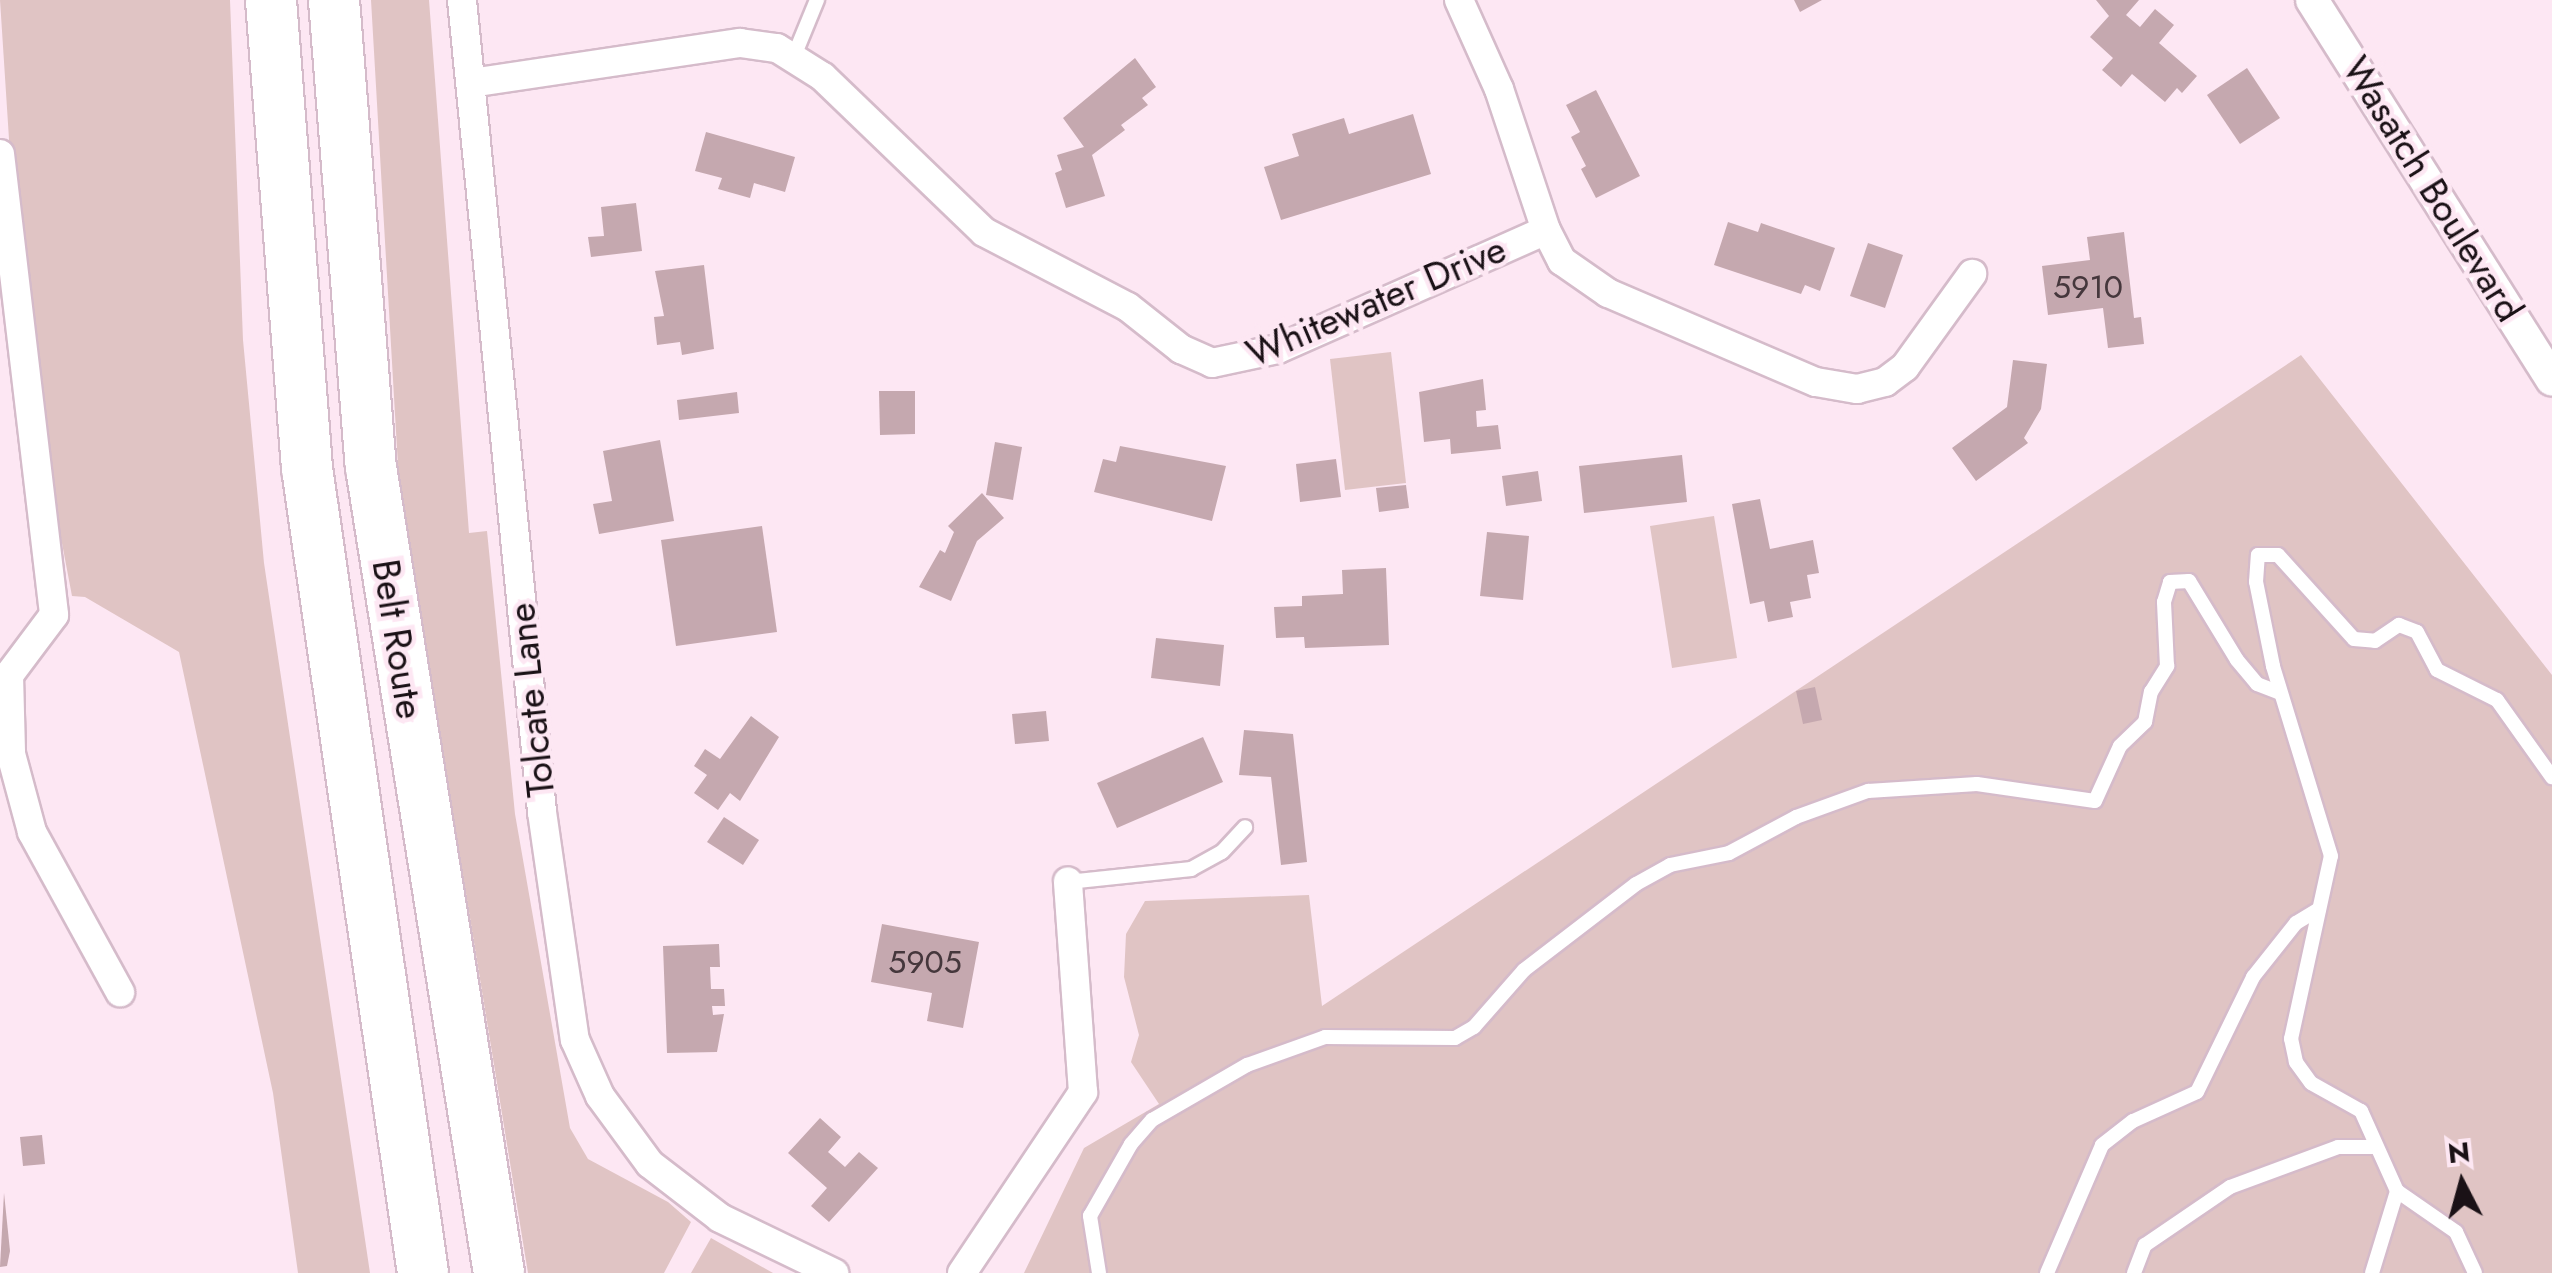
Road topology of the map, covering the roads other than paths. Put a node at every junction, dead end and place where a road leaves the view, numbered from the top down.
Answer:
1 (271, 0) edge
2 (334, 0) edge
3 (462, 0) edge
4 (817, 0) edge
5 (1459, 0) edge
6 (2312, 0) edge
7 (794, 56) junction
8 (470, 83) junction
9 (0, 154) edge
10 (1546, 230) junction
11 (1972, 274) dead end
12 (2552, 379) edge
13 (2280, 693) junction
14 (2552, 777) edge
15 (1245, 827) dead end
16 (1068, 882) joint
17 (2318, 910) junction
18 (120, 992) dead end
19 (2375, 1146) junction
20 (2397, 1191) junction
21 (423, 1273) edge
22 (499, 1273) edge
23 (834, 1273) edge
24 (962, 1273) edge
25 (1099, 1273) edge
26 (2047, 1273) edge
27 (2134, 1273) edge
28 (2372, 1273) edge
29 (2475, 1273) edge

1 - 21 highway, Belt Route
2 - 22 highway, Belt Route
3 - 8 street, Tolcate Lane
4 - 7 lane
5 - 10 street, Whitewater Drive
6 - 12 street, Wasatch Boulevard
7 - 8 street, Whitewater Drive
7 - 10 street, Whitewater Drive
8 - 23 street, Tolcate Lane
9 - 18 street
10 - 11 street
13 - 14 lane
13 - 17 lane
13 - 25 lane
15 - 16 lane
16 - 24 street
17 - 19 lane
17 - 26 lane
19 - 20 lane
19 - 27 lane
20 - 28 lane
20 - 29 lane

